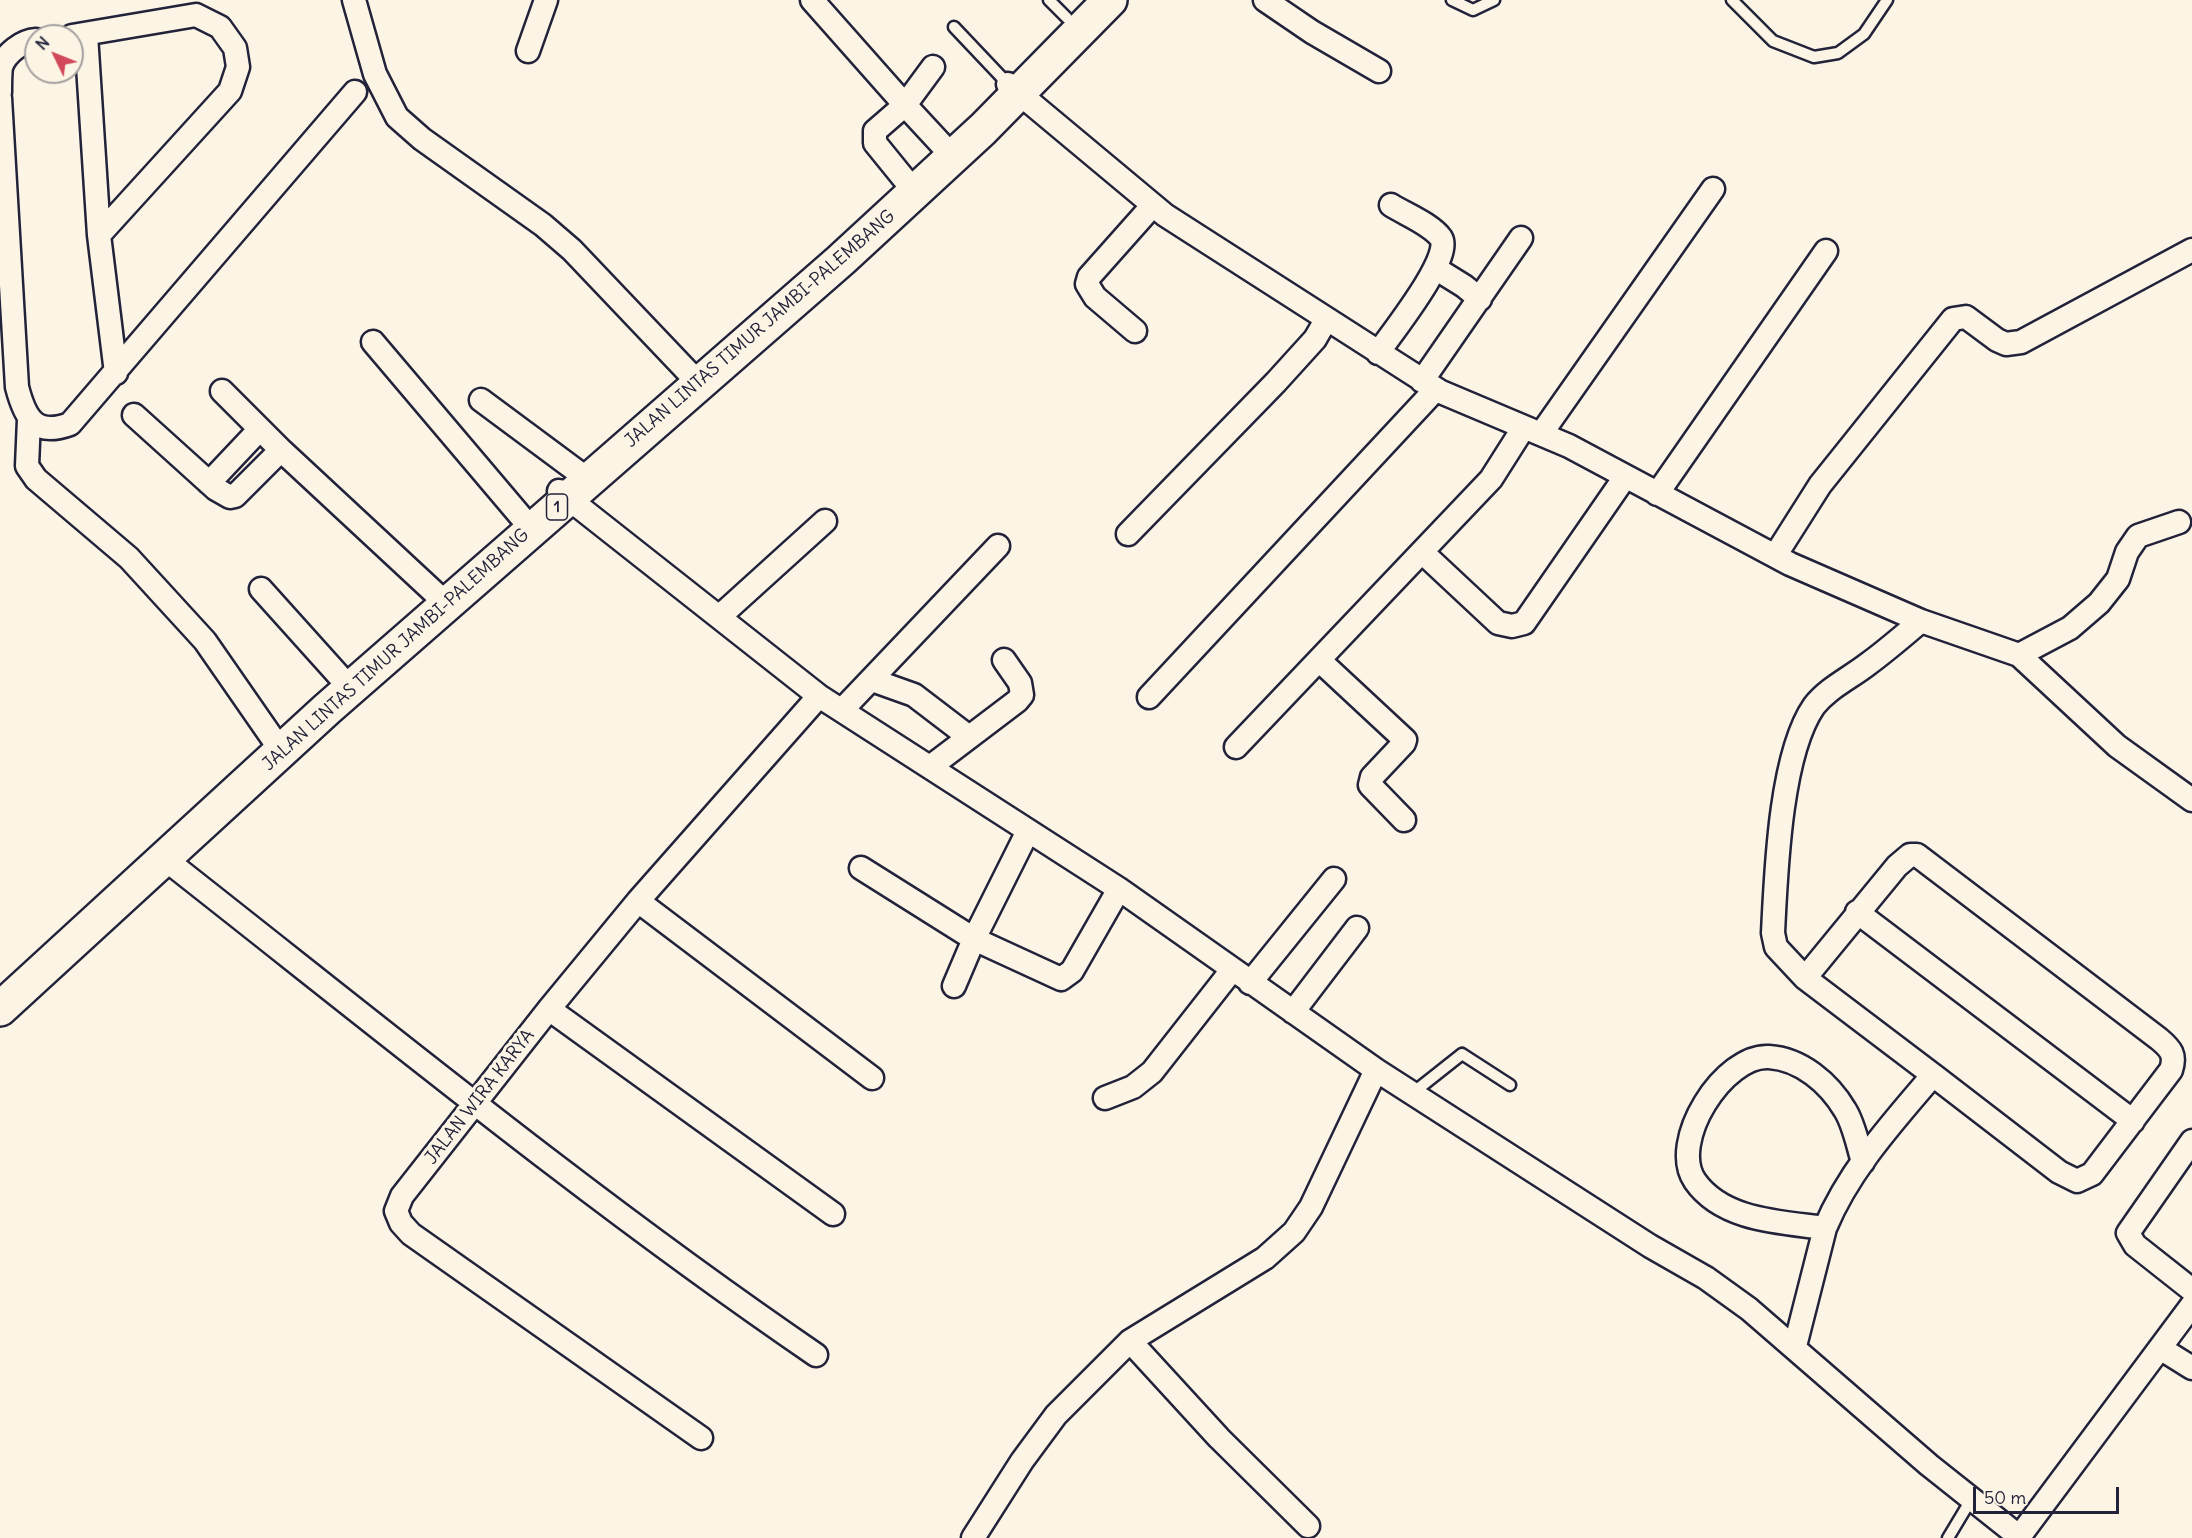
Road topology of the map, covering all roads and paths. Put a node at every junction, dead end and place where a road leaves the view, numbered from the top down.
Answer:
1 (354, 0) edge
2 (546, 0) edge
3 (812, 0) edge
4 (1110, 0) edge
5 (1265, 0) edge
6 (1452, 0) edge
7 (1494, 0) edge
8 (1732, 0) edge
9 (1887, 0) edge
10 (1066, 6) edge
11 (954, 27) dead end
12 (84, 34) edge
13 (24, 45) edge
14 (528, 51) dead end
15 (933, 68) dead end
16 (1379, 72) dead end
17 (84, 84) edge
18 (1013, 88) junction
19 (0, 92) edge
20 (356, 92) dead end
21 (0, 98) edge
22 (905, 105) junction
23 (943, 146) junction
24 (904, 180) junction
25 (1713, 189) dead end
26 (1153, 205) junction
27 (1390, 205) dead end
28 (99, 235) junction
29 (1521, 238) dead end
30 (2192, 250) edge
31 (1826, 251) dead end
32 (1435, 268) junction
33 (1480, 299) junction
34 (1326, 320) junction
35 (1135, 331) dead end
36 (373, 342) dead end
37 (1378, 353) junction
38 (116, 372) junction
39 (689, 373) junction
40 (1429, 385) junction
41 (222, 391) dead end
42 (481, 400) dead end
43 (134, 415) dead end
44 (29, 419) junction
45 (259, 430) junction
46 (1533, 431) junction
47 (281, 450) junction
48 (1625, 477) junction
49 (209, 483) junction
50 (568, 486) junction
51 (1657, 494) junction
52 (523, 519) junction
53 (825, 521) dead end
54 (2179, 522) dead end
55 (1128, 534) dead end
56 (998, 546) dead end
57 (1422, 552) junction
58 (1783, 560) junction
59 (261, 589) dead end
60 (436, 594) junction
61 (719, 617) junction
62 (1921, 621) junction
63 (2019, 655) junction
64 (1004, 660) dead end
65 (1319, 660) junction
66 (341, 678) junction
67 (872, 680) junction
68 (819, 696) junction
69 (1149, 697) dead end
70 (842, 710) junction
71 (969, 737) junction
72 (273, 739) junction
73 (1236, 747) dead end
74 (930, 767) junction
75 (2192, 800) edge
76 (1404, 820) dead end
77 (1028, 831) junction
78 (165, 859) junction
79 (861, 868) dead end
80 (1334, 879) dead end
81 (1119, 889) junction
82 (638, 901) junction
83 (1857, 912) junction
84 (1357, 928) dead end
85 (974, 939) junction
86 (1232, 970) junction
87 (1805, 978) junction
88 (0, 981) edge
89 (1250, 983) junction
90 (954, 986) dead end
91 (549, 1008) junction
92 (0, 1009) edge
93 (1293, 1012) junction
94 (1376, 1070) junction
95 (1933, 1075) junction
96 (872, 1078) dead end
97 (1510, 1085) dead end
98 (1414, 1092) junction
99 (1105, 1098) dead end
100 (476, 1103) junction
101 (2133, 1121) junction
102 (2192, 1141) edge
103 (1863, 1162) junction
104 (833, 1214) dead end
105 (1825, 1228) junction
106 (2192, 1290) edge
107 (2192, 1305) edge
108 (1130, 1341) junction
109 (1795, 1346) junction
110 (2160, 1348) junction
111 (816, 1355) dead end
112 (2192, 1368) edge
113 (701, 1438) dead end
114 (1972, 1498) junction
115 (1308, 1526) dead end
116 (2020, 1537) edge
117 (973, 1538) edge
118 (1948, 1538) edge

1 - 39 street
2 - 14 street
3 - 22 street
4 - 18 highway, JALAN LINTAS TIMUR JAMBI-PALEMBANG / 1
5 - 16 street
6 - 7 lane
8 - 9 lane
10 - 18 highway, JALAN LINTAS TIMUR JAMBI-PALEMBANG / 1
11 - 18 lane
12 - 28 street
13 - 19 street
15 - 22 street
17 - 28 street
18 - 23 highway, JALAN LINTAS TIMUR JAMBI-PALEMBANG / 1
18 - 26 street
18 - 50 highway, JALAN LINTAS TIMUR JAMBI-PALEMBANG / 1
20 - 38 street
21 - 44 street
22 - 23 street
22 - 24 street
23 - 24 highway, JALAN LINTAS TIMUR JAMBI-PALEMBANG / 1
24 - 39 highway, JALAN LINTAS TIMUR JAMBI-PALEMBANG / 1
25 - 46 street
26 - 34 street
26 - 35 street
27 - 32 street
28 - 38 street
29 - 33 street
30 - 58 street
31 - 51 street
32 - 33 street
32 - 37 street
33 - 40 street
34 - 37 street
34 - 55 street
36 - 52 street
37 - 40 street
38 - 44 street
39 - 50 highway, JALAN LINTAS TIMUR JAMBI-PALEMBANG / 1
40 - 46 street
40 - 69 street
41 - 45 street
42 - 50 street
43 - 49 street
44 - 72 street
45 - 47 street
45 - 49 street
46 - 48 street
46 - 57 street
47 - 49 street
47 - 60 street
48 - 51 street
48 - 57 street
50 - 52 highway, JALAN LINTAS TIMUR JAMBI-PALEMBANG / 1
50 - 61 street
50 - 78 highway, JALAN LINTAS TIMUR JAMBI-PALEMBANG / 1
51 - 58 street
52 - 60 highway, JALAN LINTAS TIMUR JAMBI-PALEMBANG / 1
53 - 61 street
54 - 63 street
56 - 67 street
57 - 65 street
58 - 62 street
59 - 66 street
60 - 66 highway, JALAN LINTAS TIMUR JAMBI-PALEMBANG / 1
61 - 68 street
62 - 63 street
62 - 87 street
63 - 75 street
64 - 71 street
65 - 73 street
65 - 76 street
66 - 72 highway, JALAN LINTAS TIMUR JAMBI-PALEMBANG / 1
67 - 70 street
67 - 71 street
68 - 70 street
68 - 82 street, JALAN WIRA KARYA
70 - 74 street
71 - 74 street
72 - 88 highway, JALAN LINTAS TIMUR JAMBI-PALEMBANG / 1
74 - 77 street
77 - 81 street
77 - 85 street
78 - 92 highway, JALAN LINTAS TIMUR JAMBI-PALEMBANG / 1
78 - 100 street
79 - 85 street
80 - 89 street
81 - 85 street
81 - 86 street
82 - 91 street, JALAN WIRA KARYA
82 - 96 street
83 - 87 street
83 - 101 street
83 - 101 street
84 - 93 street
85 - 90 street
86 - 89 street
86 - 99 street
87 - 95 street
89 - 93 street
91 - 100 street, JALAN WIRA KARYA
91 - 104 street
93 - 94 street
94 - 98 street
94 - 108 street
95 - 101 street
95 - 103 street
97 - 98 lane
98 - 109 street
100 - 111 street
100 - 113 street, JALAN WIRA KARYA
102 - 106 street
103 - 105 street
103 - 105 street
105 - 109 street
107 - 110 street
108 - 115 street
108 - 117 street
109 - 114 street
110 - 112 street
110 - 116 street
114 - 116 street
114 - 118 lane

